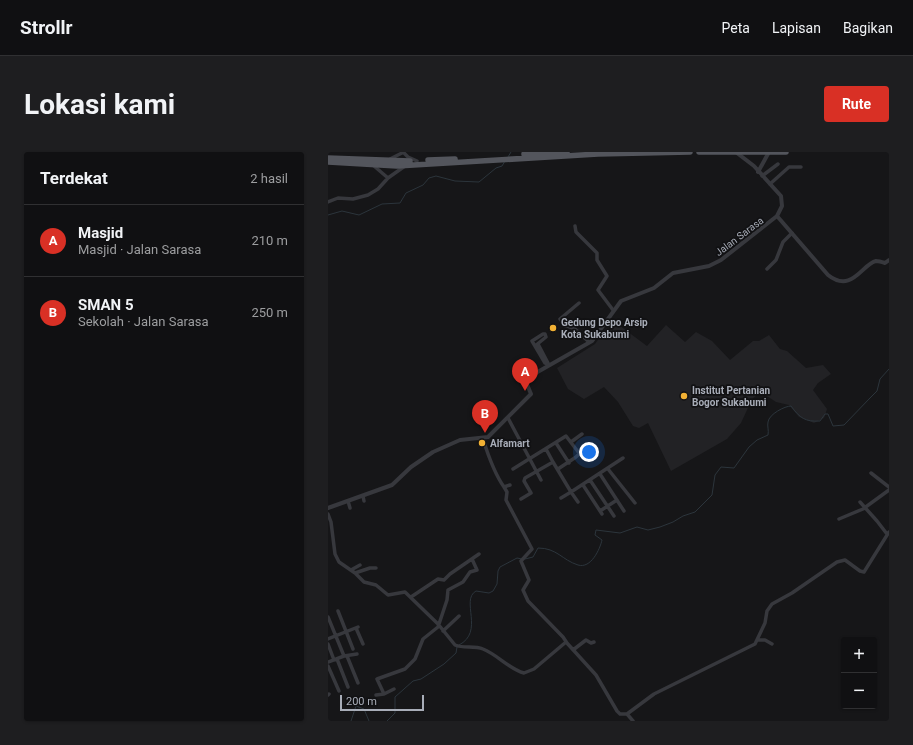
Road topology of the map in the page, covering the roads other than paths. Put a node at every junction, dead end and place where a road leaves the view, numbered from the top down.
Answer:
1 (392, 152) edge
2 (404, 152) edge
3 (568, 152) edge
4 (690, 152) edge
5 (699, 152) edge
6 (737, 152) edge
7 (769, 152) edge
8 (778, 152) edge
9 (786, 152) edge
10 (586, 153) edge
11 (394, 157) junction
12 (328, 158) edge
13 (417, 161) junction
14 (328, 162) edge
15 (386, 162) junction
16 (778, 164) dead end
17 (372, 165) junction
18 (406, 165) junction
19 (801, 167) dead end
20 (758, 172) junction
21 (762, 176) junction
22 (388, 178) junction
23 (770, 184) junction
24 (329, 199) edge
25 (776, 216) junction
26 (575, 226) dead end
27 (792, 233) junction
28 (889, 260) edge
29 (767, 269) dead end
30 (580, 303) dead end
31 (613, 310) junction
32 (589, 342) junction
33 (536, 345) dead end
34 (549, 365) junction
35 (508, 418) junction
36 (582, 434) dead end
37 (482, 439) junction
38 (571, 442) junction
39 (556, 443) junction
40 (587, 446) dead end
41 (546, 449) junction
42 (579, 454) junction
43 (623, 458) dead end
44 (530, 459) junction
45 (553, 462) junction
46 (569, 463) junction
47 (513, 469) dead end
48 (558, 469) junction
49 (608, 469) junction
50 (536, 471) junction
51 (871, 473) dead end
52 (600, 474) junction
53 (541, 480) dead end
54 (590, 480) junction
55 (510, 485) dead end
56 (583, 485) junction
57 (504, 487) junction
58 (889, 488) edge
59 (571, 492) junction
60 (561, 498) dead end
61 (521, 499) dead end
62 (616, 500) junction
63 (348, 501) junction
64 (578, 502) dead end
65 (860, 502) dead end
66 (635, 503) dead end
67 (608, 506) junction
68 (865, 507) junction
69 (328, 508) edge
70 (350, 508) dead end
71 (624, 512) dead end
72 (328, 514) edge
73 (614, 516) dead end
74 (839, 520) dead end
75 (887, 534) edge
76 (889, 542) edge
77 (479, 554) dead end
78 (472, 559) junction
79 (360, 565) dead end
80 (376, 568) dead end
81 (351, 570) junction
82 (355, 574) junction
83 (410, 597) junction
84 (338, 611) dead end
85 (459, 616) dead end
86 (328, 617) edge
87 (438, 624) junction
88 (443, 631) junction
89 (346, 632) junction
90 (336, 636) junction
91 (328, 639) edge
92 (758, 640) junction
93 (594, 642) dead end
94 (567, 643) junction
95 (328, 644) edge
96 (363, 644) dead end
97 (772, 644) dead end
98 (353, 649) dead end
99 (573, 650) junction
100 (357, 654) dead end
101 (346, 656) junction
102 (336, 659) junction
103 (328, 662) edge
104 (328, 666) edge
105 (358, 683) dead end
106 (348, 687) dead end
107 (394, 689) dead end
108 (338, 691) dead end
109 (384, 694) junction
110 (376, 695) dead end
111 (627, 714) junction
112 (633, 721) edge

1 - 11 street
2 - 11 street
2 - 13 street
3 - 13 main road
4 - 10 main road
5 - 6 main road
6 - 7 main road
6 - 20 street
7 - 8 main road
7 - 20 street
8 - 9 main road
10 - 18 main road
11 - 15 street
12 - 15 main road
13 - 15 main road
14 - 17 main road
16 - 21 street
17 - 18 main road
17 - 22 street
18 - 22 street
19 - 23 street
20 - 21 street
21 - 23 street
22 - 24 street
23 - 25 street
25 - 27 street
25 - 31 street, Jalan Sarasa
26 - 31 street
27 - 28 street
27 - 29 street
30 - 32 street
31 - 32 street, Jalan Sarasa
32 - 34 street, Jalan Sarasa
33 - 34 street
34 - 35 street, Jalan Sarasa
35 - 37 street, Jalan Sarasa
35 - 44 street
36 - 38 street
37 - 57 street
37 - 63 street
38 - 39 street
38 - 42 street
39 - 41 street
39 - 46 street
40 - 42 street
41 - 44 street
41 - 45 street
42 - 46 street
43 - 49 street
44 - 47 street
44 - 50 street
45 - 48 street
45 - 50 street
46 - 48 street
48 - 59 street
49 - 52 street
49 - 66 street
50 - 53 street
50 - 61 street
51 - 58 street
52 - 54 street
52 - 62 street
54 - 56 street
54 - 67 street
55 - 57 street
56 - 59 street
56 - 67 street
57 - 94 street
58 - 68 street
59 - 60 street
59 - 64 street
62 - 67 street
62 - 71 street
63 - 69 street
63 - 70 street
65 - 68 street
67 - 73 street
68 - 74 street
68 - 75 street
72 - 81 street
75 - 76 street
75 - 92 street
77 - 78 street
78 - 83 street
78 - 87 street
79 - 81 street
80 - 82 street
81 - 82 street
82 - 83 street
83 - 87 street
84 - 89 street
85 - 88 street
86 - 90 street
87 - 88 street
87 - 109 street
88 - 94 street
89 - 90 street
89 - 96 street
89 - 98 street
90 - 91 street
90 - 101 street
92 - 97 street
92 - 111 street
93 - 99 street
94 - 99 street
95 - 102 street
99 - 111 street
100 - 101 street
101 - 102 street
101 - 105 street
102 - 103 street
102 - 106 street
104 - 108 street
107 - 109 street
109 - 110 street
111 - 112 street

